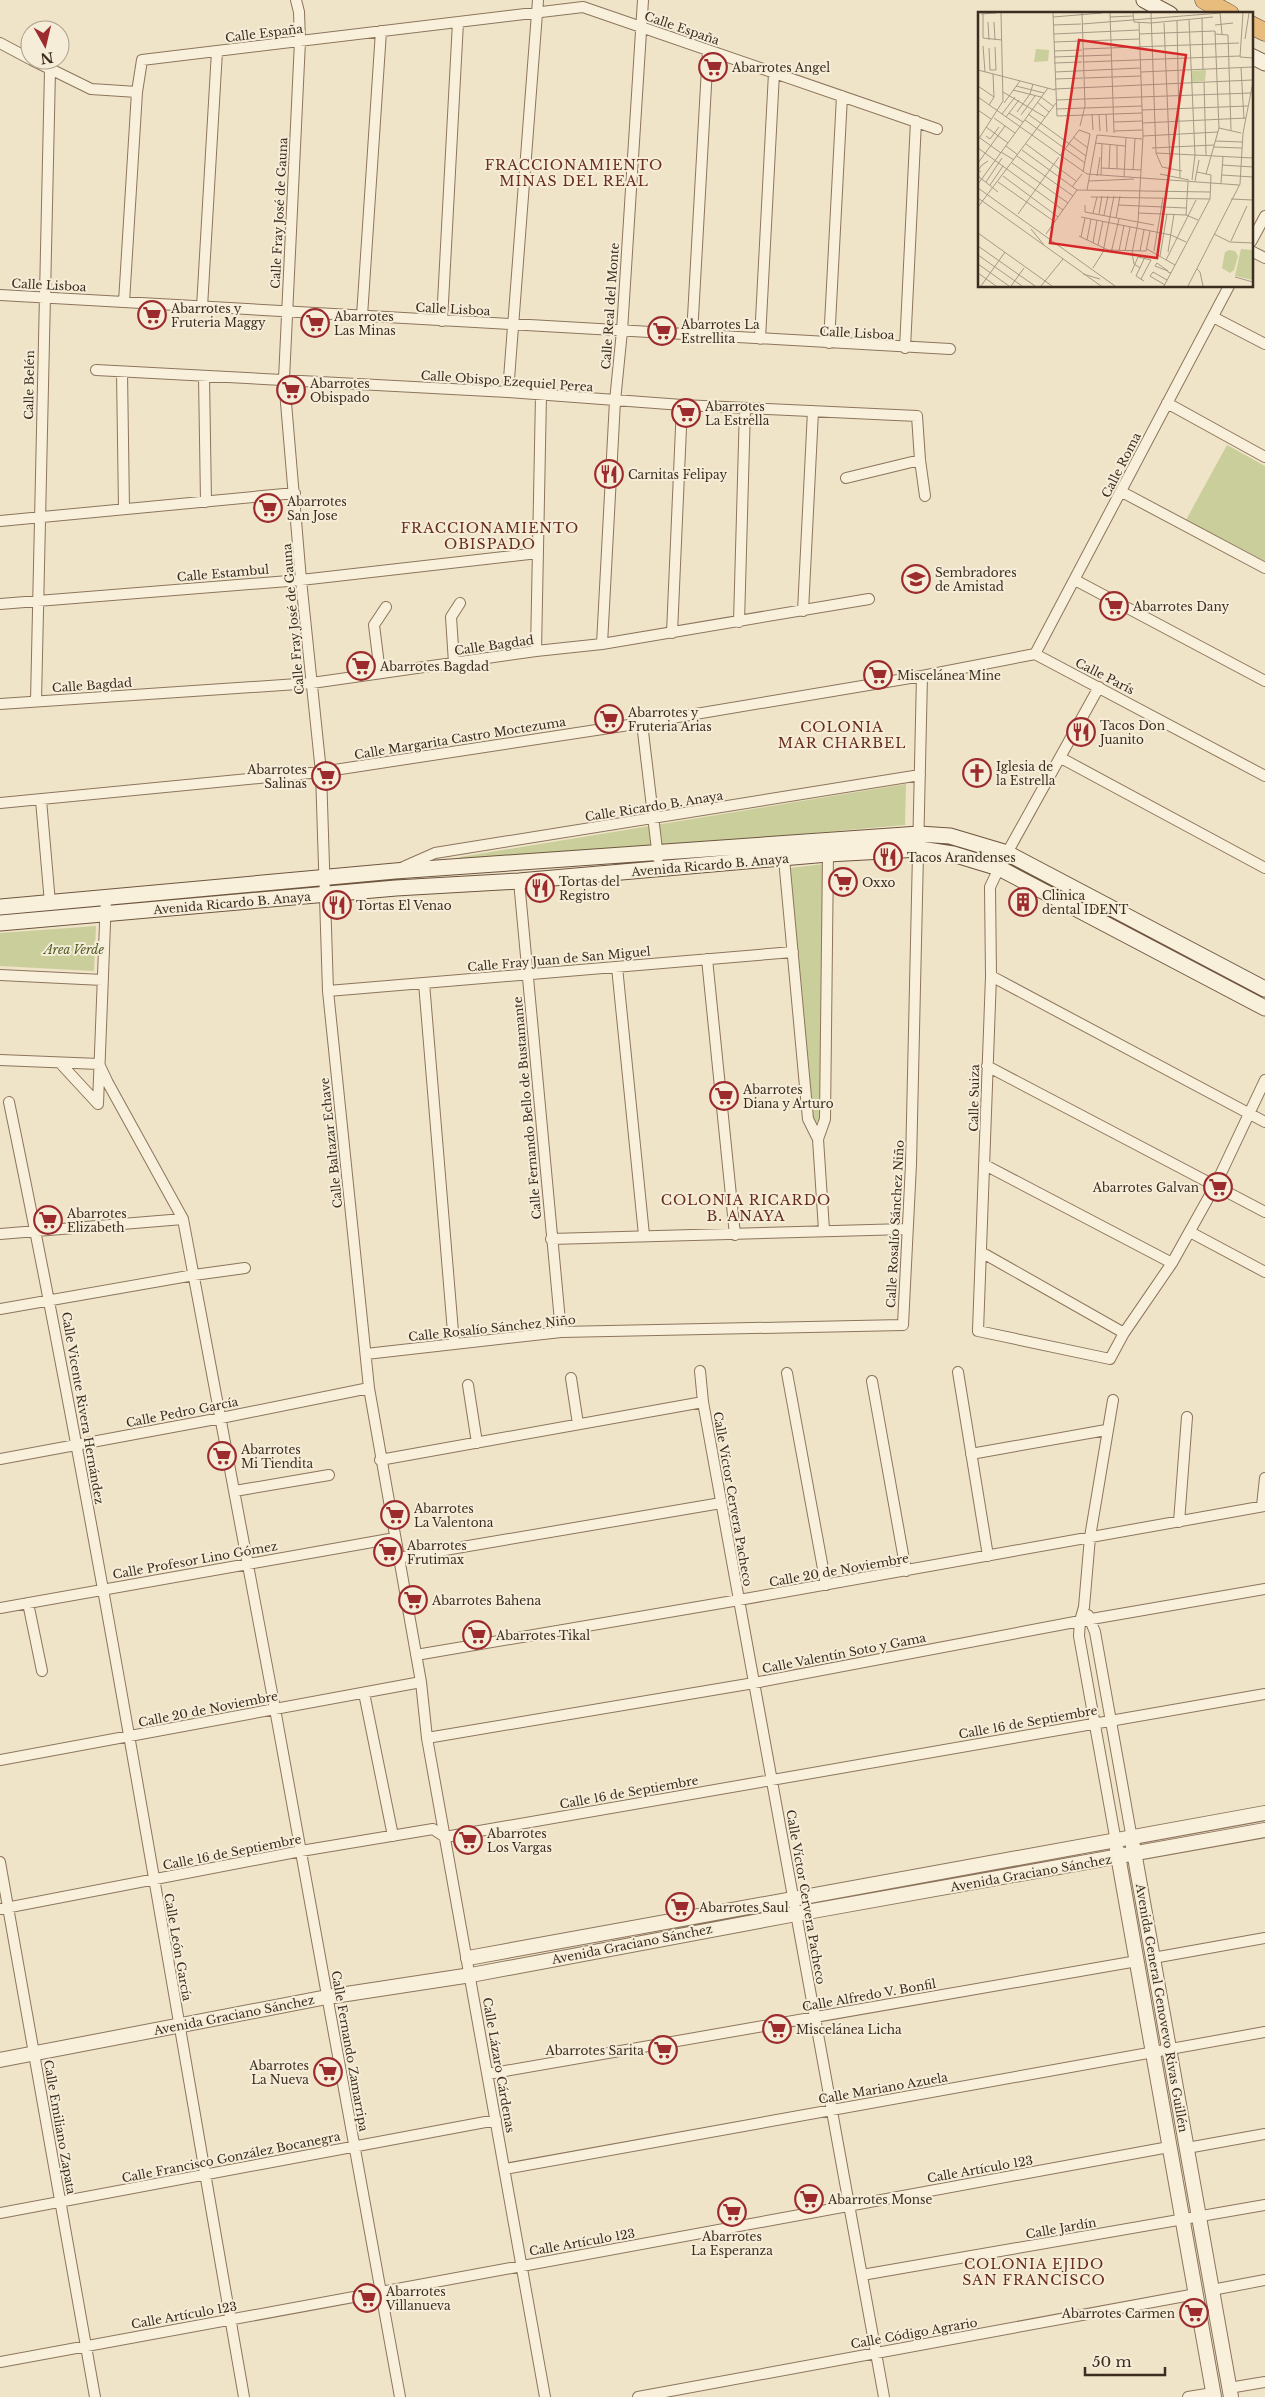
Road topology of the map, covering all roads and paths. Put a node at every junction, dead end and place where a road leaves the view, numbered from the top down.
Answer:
1 (296, 0) edge
2 (538, 0) edge
3 (643, 0) edge
4 (1144, 0) edge
5 (1204, 0) edge
6 (1166, 12) edge
7 (1226, 12) edge
8 (537, 13) junction
9 (458, 22) junction
10 (1252, 26) edge
11 (640, 27) junction
12 (381, 31) junction
13 (1265, 32) edge
14 (300, 41) junction
15 (0, 43) edge
16 (708, 50) junction
17 (217, 51) junction
18 (20, 54) edge
19 (1252, 56) edge
20 (1265, 63) edge
21 (50, 70) joint
22 (774, 73) junction
23 (136, 92) junction
24 (842, 96) junction
25 (916, 121) junction
26 (937, 129) dead end
27 (1265, 216) edge
28 (1252, 240) edge
29 (1252, 252) edge
30 (1265, 258) edge
31 (1227, 288) edge
32 (0, 295) edge
33 (44, 298) junction
34 (124, 302) junction
35 (202, 307) junction
36 (287, 312) junction
37 (362, 316) junction
38 (1213, 317) junction
39 (442, 321) junction
40 (512, 325) junction
41 (622, 331) junction
42 (692, 336) junction
43 (760, 339) junction
44 (829, 343) junction
45 (1265, 344) edge
46 (905, 348) junction
47 (950, 350) dead end
48 (96, 370) dead end
49 (122, 372) junction
50 (204, 376) junction
51 (284, 379) junction
52 (508, 392) junction
53 (541, 395) junction
54 (615, 401) junction
55 (1167, 403) junction
56 (682, 405) junction
57 (745, 408) junction
58 (813, 411) junction
59 (1265, 457) edge
60 (920, 460) junction
61 (846, 478) dead end
62 (1122, 492) junction
63 (295, 493) junction
64 (925, 496) dead end
65 (206, 502) junction
66 (124, 509) junction
67 (40, 517) junction
68 (0, 520) edge
69 (538, 553) junction
70 (1265, 568) edge
71 (301, 580) junction
72 (1075, 580) junction
73 (870, 599) dead end
74 (38, 600) junction
75 (460, 603) dead end
76 (0, 604) edge
77 (386, 607) dead end
78 (804, 611) junction
79 (739, 622) junction
80 (672, 633) junction
81 (602, 644) junction
82 (536, 651) junction
83 (1036, 654) junction
84 (454, 663) junction
85 (380, 673) junction
86 (922, 676) junction
87 (1265, 681) edge
88 (312, 683) junction
89 (1099, 687) junction
90 (36, 701) junction
91 (0, 704) edge
92 (642, 723) junction
93 (1061, 758) junction
94 (321, 772) junction
95 (920, 775) junction
96 (1265, 776) edge
97 (41, 800) junction
98 (0, 803) edge
99 (653, 819) junction
100 (919, 841) junction
101 (658, 853) junction
102 (1007, 853) junction
103 (828, 854) junction
104 (784, 859) junction
105 (999, 868) junction
106 (1265, 868) edge
107 (659, 869) junction
108 (395, 871) junction
109 (326, 878) junction
110 (519, 881) junction
111 (208, 890) junction
112 (326, 895) junction
113 (106, 898) junction
114 (50, 903) junction
115 (209, 906) junction
116 (0, 907) edge
117 (105, 915) junction
118 (0, 923) edge
119 (793, 952) junction
120 (707, 959) junction
121 (617, 967) junction
122 (1233, 972) junction
123 (527, 974) junction
124 (0, 975) edge
125 (991, 976) junction
126 (103, 980) junction
127 (424, 983) junction
128 (1225, 987) junction
129 (1265, 989) edge
130 (328, 991) junction
131 (1265, 1008) edge
132 (0, 1060) edge
133 (61, 1064) junction
134 (99, 1064) junction
135 (987, 1066) junction
136 (1265, 1080) edge
137 (9, 1102) dead end
138 (1248, 1113) junction
139 (1265, 1122) edge
140 (818, 1139) junction
141 (985, 1165) junction
142 (1215, 1186) junction
143 (1265, 1212) edge
144 (183, 1219) junction
145 (906, 1229) junction
146 (824, 1230) junction
147 (36, 1231) junction
148 (1190, 1232) junction
149 (0, 1234) edge
150 (644, 1235) junction
151 (735, 1235) junction
152 (551, 1239) junction
153 (981, 1252) junction
154 (1172, 1263) junction
155 (245, 1268) dead end
156 (1265, 1272) edge
157 (194, 1275) junction
158 (51, 1300) junction
159 (0, 1309) edge
160 (561, 1332) junction
161 (1124, 1333) junction
162 (454, 1344) junction
163 (366, 1354) junction
164 (700, 1372) dead end
165 (958, 1372) dead end
166 (787, 1373) dead end
167 (571, 1378) dead end
168 (872, 1381) dead end
169 (468, 1385) dead end
170 (368, 1388) junction
171 (1113, 1400) dead end
172 (703, 1402) junction
173 (1187, 1417) dead end
174 (221, 1418) junction
175 (578, 1424) junction
176 (1106, 1430) junction
177 (477, 1443) junction
178 (76, 1445) junction
179 (971, 1454) junction
180 (0, 1459) edge
181 (380, 1460) junction
182 (329, 1475) dead end
183 (1265, 1478) edge
184 (235, 1491) junction
185 (722, 1503) junction
186 (1264, 1506) edge
187 (1179, 1522) junction
188 (1090, 1537) junction
189 (395, 1538) junction
190 (988, 1556) junction
191 (398, 1558) junction
192 (248, 1563) junction
193 (906, 1570) junction
194 (826, 1585) junction
195 (1265, 1589) edge
196 (103, 1590) junction
197 (739, 1600) junction
198 (28, 1603) junction
199 (0, 1608) edge
200 (1085, 1620) junction
201 (416, 1655) junction
202 (42, 1671) dead end
203 (421, 1682) junction
204 (754, 1683) junction
205 (364, 1693) junction
206 (1265, 1694) edge
207 (276, 1709) junction
208 (1111, 1721) junction
209 (1093, 1723) junction
210 (129, 1737) junction
211 (428, 1738) junction
212 (0, 1760) edge
213 (772, 1780) junction
214 (1265, 1813) edge
215 (1265, 1830) edge
216 (393, 1836) junction
217 (445, 1837) junction
218 (1132, 1839) junction
219 (1116, 1842) junction
220 (301, 1852) junction
221 (1135, 1854) junction
222 (1119, 1857) junction
223 (0, 1862) edge
224 (154, 1880) junction
225 (794, 1899) junction
226 (4, 1909) edge
227 (796, 1914) junction
228 (1265, 1938) edge
229 (468, 1958) junction
230 (1153, 1958) junction
231 (1137, 1961) junction
232 (471, 1975) junction
233 (327, 1997) junction
234 (815, 2017) junction
235 (179, 2026) junction
236 (1265, 2032) edge
237 (1169, 2049) junction
238 (1153, 2052) junction
239 (34, 2053) junction
240 (0, 2060) edge
241 (488, 2074) junction
242 (832, 2110) junction
243 (496, 2120) junction
244 (1265, 2134) edge
245 (354, 2146) junction
246 (1168, 2147) junction
247 (1187, 2148) junction
248 (505, 2169) junction
249 (205, 2174) junction
250 (61, 2201) junction
251 (1265, 2205) edge
252 (848, 2206) junction
253 (0, 2213) edge
254 (1199, 2217) junction
255 (1182, 2220) junction
256 (522, 2266) junction
257 (862, 2275) junction
258 (1265, 2280) edge
259 (1212, 2290) junction
260 (381, 2292) junction
261 (1196, 2294) junction
262 (230, 2319) junction
263 (85, 2346) junction
264 (876, 2353) junction
265 (0, 2362) edge
266 (1265, 2382) edge
267 (1230, 2392) edge
268 (1213, 2395) edge
269 (95, 2397) edge
270 (244, 2397) edge
271 (400, 2397) edge
272 (546, 2397) edge
273 (638, 2397) edge
274 (884, 2397) edge
275 (1188, 2397) edge

1 - 14 street, Calle Fray José de Gauna
2 - 8 street
3 - 11 street, Calle Real del Monte
4 - 6 main road
5 - 7 highway
8 - 9 street, Calle España
8 - 11 street, Calle España
8 - 40 street
9 - 12 street, Calle España
9 - 39 street
10 - 13 highway
11 - 16 street, Calle España
11 - 41 street, Calle Real del Monte
12 - 14 street, Calle España
12 - 37 street
14 - 17 street, Calle España
14 - 36 street, Calle Fray José de Gauna
15 - 18 street
16 - 22 street, Calle España
16 - 42 street
17 - 23 street, Calle España
17 - 35 street
19 - 20 main road
21 - 23 street
21 - 33 street, Calle Belén
22 - 24 street, Calle España
22 - 43 street
23 - 34 street
24 - 25 street, Calle España
24 - 44 street
25 - 26 street, Calle España
25 - 46 street
27 - 28 street
29 - 30 street
31 - 38 street, Calle Roma
32 - 33 street, Calle Lisboa
33 - 34 street, Calle Lisboa
33 - 67 street, Calle Belén
34 - 35 street, Calle Lisboa
35 - 36 street, Calle Lisboa
36 - 37 street, Calle Lisboa
36 - 51 street, Calle Fray José de Gauna
37 - 39 street, Calle Lisboa
38 - 45 street
38 - 55 street, Calle Roma
39 - 40 street, Calle Lisboa
40 - 41 street, Calle Lisboa
40 - 52 street
41 - 42 street, Calle Lisboa
41 - 54 street, Calle Real del Monte
42 - 43 street, Calle Lisboa
43 - 44 street, Calle Lisboa
44 - 46 street, Calle Lisboa
46 - 47 street, Calle Lisboa
48 - 49 street, Calle Obispo Ezequiel Perea
49 - 50 street, Calle Obispo Ezequiel Perea
49 - 66 street
50 - 51 street, Calle Obispo Ezequiel Perea
50 - 65 street
51 - 52 street, Calle Obispo Ezequiel Perea
51 - 63 street, Calle Fray José de Gauna
52 - 53 street, Calle Obispo Ezequiel Perea
53 - 54 street, Calle Obispo Ezequiel Perea
53 - 69 street
54 - 56 street, Calle Obispo Ezequiel Perea
54 - 81 street, Calle Real del Monte
55 - 59 street
55 - 62 street, Calle Roma
56 - 57 street, Calle Obispo Ezequiel Perea
56 - 80 street
57 - 58 street, Calle Obispo Ezequiel Perea
57 - 79 street
58 - 60 street, Calle Obispo Ezequiel Perea
58 - 78 street
60 - 61 street
60 - 64 street
62 - 70 street
62 - 72 street, Calle Roma
63 - 65 street
63 - 71 street, Calle Fray José de Gauna
65 - 66 street
66 - 67 street
67 - 68 street
67 - 74 street, Calle Belén
69 - 71 street, Calle Estambul
69 - 82 street
71 - 74 street, Calle Estambul
71 - 88 street, Calle Fray José de Gauna
72 - 83 street, Calle Roma
72 - 87 street
73 - 78 street, Calle Bagdad
74 - 76 street, Calle Estambul
74 - 90 street, Calle Belén
75 - 84 street
77 - 85 street
78 - 79 street, Calle Bagdad
79 - 80 street, Calle Bagdad
80 - 81 street, Calle Bagdad
81 - 82 street, Calle Bagdad
82 - 84 street, Calle Bagdad
83 - 86 street
83 - 89 street, Calle París
84 - 85 street, Calle Bagdad
85 - 88 street, Calle Bagdad
86 - 92 street, Calle Margarita Castro Moctezuma
86 - 95 street, Calle Rosalío Sánchez Niño
88 - 90 street, Calle Bagdad
88 - 94 street, Calle Fray José de Gauna
89 - 93 street
89 - 96 street, Calle París
90 - 91 street, Calle Bagdad
92 - 94 street, Calle Margarita Castro Moctezuma
92 - 99 street
93 - 102 street
93 - 106 street
94 - 97 street, Calle Margarita Castro Moctezuma
94 - 109 street, Calle Fray José de Gauna
95 - 99 street, Calle Ricardo B. Anaya
95 - 100 street, Calle Rosalío Sánchez Niño
97 - 98 street, Calle Margarita Castro Moctezuma
97 - 114 street
99 - 101 street
99 - 108 street, Calle Ricardo B. Anaya
100 - 101 main road, Avenida Ricardo B. Anaya
100 - 102 main road, Avenida Ricardo B. Anaya
100 - 103 main road, Avenida Ricardo B. Anaya
100 - 105 main road, Avenida Ricardo B. Anaya
100 - 145 street, Calle Rosalío Sánchez Niño
101 - 107 street
101 - 108 main road, Avenida Ricardo B. Anaya
102 - 122 main road, Avenida Ricardo B. Anaya
103 - 104 main road, Avenida Ricardo B. Anaya
103 - 140 street
104 - 107 main road, Avenida Ricardo B. Anaya
104 - 119 street
105 - 125 street, Calle Suiza
105 - 128 main road, Avenida Ricardo B. Anaya
107 - 110 main road, Avenida Ricardo B. Anaya
108 - 109 main road, Avenida Ricardo B. Anaya
109 - 111 main road, Avenida Ricardo B. Anaya
109 - 112 street, Calle Fray José de Gauna
110 - 112 main road, Avenida Ricardo B. Anaya
110 - 123 street, Calle Fernando Bello de Bustamante
111 - 113 main road, Avenida Ricardo B. Anaya
111 - 115 main road
112 - 115 main road, Avenida Ricardo B. Anaya
112 - 130 street, Calle Baltazar Echave
113 - 114 main road, Avenida Ricardo B. Anaya
113 - 117 street
114 - 116 main road, Avenida Ricardo B. Anaya
115 - 117 main road, Avenida Ricardo B. Anaya
117 - 118 main road, Avenida Ricardo B. Anaya
117 - 126 street
119 - 120 street, Calle Fray Juan de San Miguel
119 - 140 street
120 - 121 street, Calle Fray Juan de San Miguel
120 - 151 street
121 - 123 street, Calle Fray Juan de San Miguel
121 - 150 street
122 - 128 main road
122 - 129 main road, Avenida Ricardo B. Anaya
123 - 127 street, Calle Fray Juan de San Miguel
123 - 152 street, Calle Fernando Bello de Bustamante
124 - 126 street
125 - 135 street, Calle Suiza
125 - 138 street
126 - 134 street
127 - 130 street, Calle Fray Juan de San Miguel
127 - 162 street
128 - 131 main road, Avenida Ricardo B. Anaya
130 - 163 street, Calle Baltazar Echave
132 - 133 street
133 - 134 street
133 - 134 street
134 - 144 street, Calle Fernando Zamarripa
135 - 141 street, Calle Suiza
135 - 142 street
136 - 138 street
137 - 147 street, Calle Vicente Rivera Hernández
138 - 139 street
138 - 142 street
140 - 146 street
141 - 153 street, Calle Suiza
141 - 154 street
142 - 143 street
142 - 148 street
144 - 147 street
144 - 157 street, Calle Fernando Zamarripa
145 - 146 street
145 - 160 street, Calle Rosalío Sánchez Niño
146 - 151 street
147 - 149 street
147 - 158 street, Calle Vicente Rivera Hernández
148 - 154 street
148 - 156 street
150 - 151 street
150 - 152 street
152 - 160 street, Calle Fernando Bello de Bustamante
153 - 161 street
153 - 161 street, Calle Suiza
154 - 161 street
155 - 157 street
157 - 158 street
157 - 174 street, Calle Fernando Zamarripa
158 - 159 street
158 - 178 street, Calle Vicente Rivera Hernández
160 - 162 street, Calle Rosalío Sánchez Niño
162 - 163 street, Calle Rosalío Sánchez Niño
163 - 170 street, Calle Baltazar Echave
164 - 172 street, Calle Víctor Cervera Pacheco
165 - 179 street
166 - 194 street
167 - 175 street
168 - 193 street
169 - 177 street
170 - 174 street, Calle Pedro García
170 - 181 street, Calle Baltazar Echave
171 - 176 street
172 - 175 street
172 - 185 street, Calle Víctor Cervera Pacheco
173 - 187 street
174 - 178 street, Calle Pedro García
174 - 184 street, Calle Fernando Zamarripa
175 - 177 street
176 - 179 street
176 - 188 street
177 - 181 street
178 - 180 street, Calle Pedro García
178 - 196 street, Calle Vicente Rivera Hernández
179 - 190 street
181 - 189 street, Calle Baltazar Echave
182 - 184 street
183 - 186 street
184 - 192 street, Calle Fernando Zamarripa
185 - 191 street
185 - 197 street, Calle Víctor Cervera Pacheco
186 - 187 street, Calle 20 de Noviembre
187 - 188 street, Calle 20 de Noviembre
188 - 190 street, Calle 20 de Noviembre
188 - 200 street
189 - 191 street, Calle Baltazar Echave
189 - 192 street, Calle Profesor Lino Gómez
190 - 193 street, Calle 20 de Noviembre
191 - 201 street, Calle Lázaro Cárdenas
192 - 196 street, Calle Profesor Lino Gómez
192 - 207 street, Calle Fernando Zamarripa
193 - 194 street, Calle 20 de Noviembre
194 - 197 street, Calle 20 de Noviembre
195 - 200 street, Calle Valentín Soto y Gama
196 - 198 street, Calle Profesor Lino Gómez
196 - 210 street, Calle León García
197 - 201 street, Calle 20 de Noviembre
197 - 204 street, Calle Víctor Cervera Pacheco
198 - 199 street, Calle Profesor Lino Gómez
198 - 202 street
200 - 204 street, Calle Valentín Soto y Gama
200 - 208 street, Avenida General Genovevo Rivas Guillén
200 - 209 street, Avenida General Genovevo Rivas Guillén
201 - 203 street, Calle Lázaro Cárdenas
203 - 205 street, Calle 20 de Noviembre
203 - 211 street, Calle Lázaro Cárdenas
204 - 211 street, Calle Valentín Soto y Gama
204 - 213 street, Calle Víctor Cervera Pacheco
205 - 207 street, Calle 20 de Noviembre
205 - 216 street
206 - 208 street, Calle 16 de Septiembre
207 - 210 street, Calle 20 de Noviembre
207 - 220 street, Calle Fernando Zamarripa
208 - 209 street, Calle 16 de Septiembre
208 - 218 street, Avenida General Genovevo Rivas Guillén
209 - 213 street, Calle 16 de Septiembre
209 - 219 street, Avenida General Genovevo Rivas Guillén
210 - 212 street, Calle 20 de Noviembre
210 - 224 street, Calle León García
211 - 217 street, Calle Lázaro Cárdenas
213 - 217 street, Calle 16 de Septiembre
213 - 225 street, Calle Víctor Cervera Pacheco
214 - 218 street, Avenida Graciano Sánchez
215 - 221 street, Avenida Graciano Sánchez
216 - 217 street, Calle 16 de Septiembre
216 - 220 street, Calle 16 de Septiembre
217 - 229 street, Calle Lázaro Cárdenas
218 - 219 street, Avenida Graciano Sánchez
218 - 221 street, Avenida General Genovevo Rivas Guillén
219 - 222 street, Avenida General Genovevo Rivas Guillén
219 - 225 street, Avenida Graciano Sánchez
220 - 224 street, Calle 16 de Septiembre
220 - 233 street, Calle Fernando Zamarripa
221 - 222 street, Avenida Graciano Sánchez
221 - 230 street, Avenida General Genovevo Rivas Guillén
222 - 227 street, Avenida Graciano Sánchez
222 - 231 street, Avenida General Genovevo Rivas Guillén
223 - 226 street, Calle Emiliano Zapata
224 - 226 street, Calle 16 de Septiembre
224 - 235 street, Calle León García
225 - 227 street, Calle Víctor Cervera Pacheco
225 - 229 street, Avenida Graciano Sánchez
226 - 239 street, Calle Emiliano Zapata
227 - 232 street, Avenida Graciano Sánchez
227 - 234 street, Calle Víctor Cervera Pacheco
228 - 230 street
229 - 232 street, Calle Lázaro Cárdenas
230 - 237 street, Avenida General Genovevo Rivas Guillén
231 - 234 street, Calle Alfredo V. Bonfil
231 - 238 street, Avenida General Genovevo Rivas Guillén
232 - 233 street, Avenida Graciano Sánchez
232 - 241 street, Calle Lázaro Cárdenas
233 - 235 street, Avenida Graciano Sánchez
233 - 245 street, Calle Fernando Zamarripa
234 - 241 street, Calle Alfredo V. Bonfil
234 - 242 street, Calle Víctor Cervera Pacheco
235 - 239 street, Avenida Graciano Sánchez
235 - 249 street, Calle León García
236 - 237 street, Calle Mariano Azuela
237 - 238 street, Calle Mariano Azuela
237 - 247 street, Avenida General Genovevo Rivas Guillén
238 - 242 street, Calle Mariano Azuela
238 - 246 street, Avenida General Genovevo Rivas Guillén
239 - 240 street, Avenida Graciano Sánchez
239 - 250 street, Calle Emiliano Zapata
241 - 243 street, Calle Lázaro Cárdenas
242 - 248 street, Calle Mariano Azuela
242 - 252 street, Calle Víctor Cervera Pacheco
243 - 245 street, Calle Francisco González Bocanegra
243 - 248 street, Calle Lázaro Cárdenas
244 - 247 street
245 - 249 street, Calle Francisco González Bocanegra
245 - 260 street, Calle Fernando Zamarripa
246 - 252 street, Calle Artículo 123
246 - 255 street, Avenida General Genovevo Rivas Guillén
247 - 254 street, Avenida General Genovevo Rivas Guillén
248 - 256 street, Calle Lázaro Cárdenas
249 - 250 street, Calle Francisco González Bocanegra
249 - 262 street, Calle León García
250 - 253 street, Calle Francisco González Bocanegra
250 - 263 street, Calle Emiliano Zapata
251 - 254 street, Calle Jardín
252 - 256 street, Calle Artículo 123
252 - 257 street, Calle Víctor Cervera Pacheco
254 - 255 street, Calle Jardín
254 - 259 street, Avenida General Genovevo Rivas Guillén
255 - 257 street, Calle Jardín
255 - 261 street, Avenida General Genovevo Rivas Guillén
256 - 260 street, Calle Artículo 123
256 - 272 street, Calle Lázaro Cárdenas
257 - 264 street, Calle Víctor Cervera Pacheco
258 - 259 street
259 - 267 street, Avenida General Genovevo Rivas Guillén
260 - 262 street, Calle Artículo 123
260 - 271 street, Calle Fernando Zamarripa
261 - 264 street, Calle Código Agrario
261 - 268 street, Avenida General Genovevo Rivas Guillén
262 - 263 street, Calle Artículo 123
262 - 270 street, Calle León García
263 - 265 street, Calle Artículo 123
263 - 269 street, Calle Emiliano Zapata
264 - 273 street, Calle Código Agrario
264 - 274 street, Calle Víctor Cervera Pacheco
266 - 267 street
268 - 275 street

